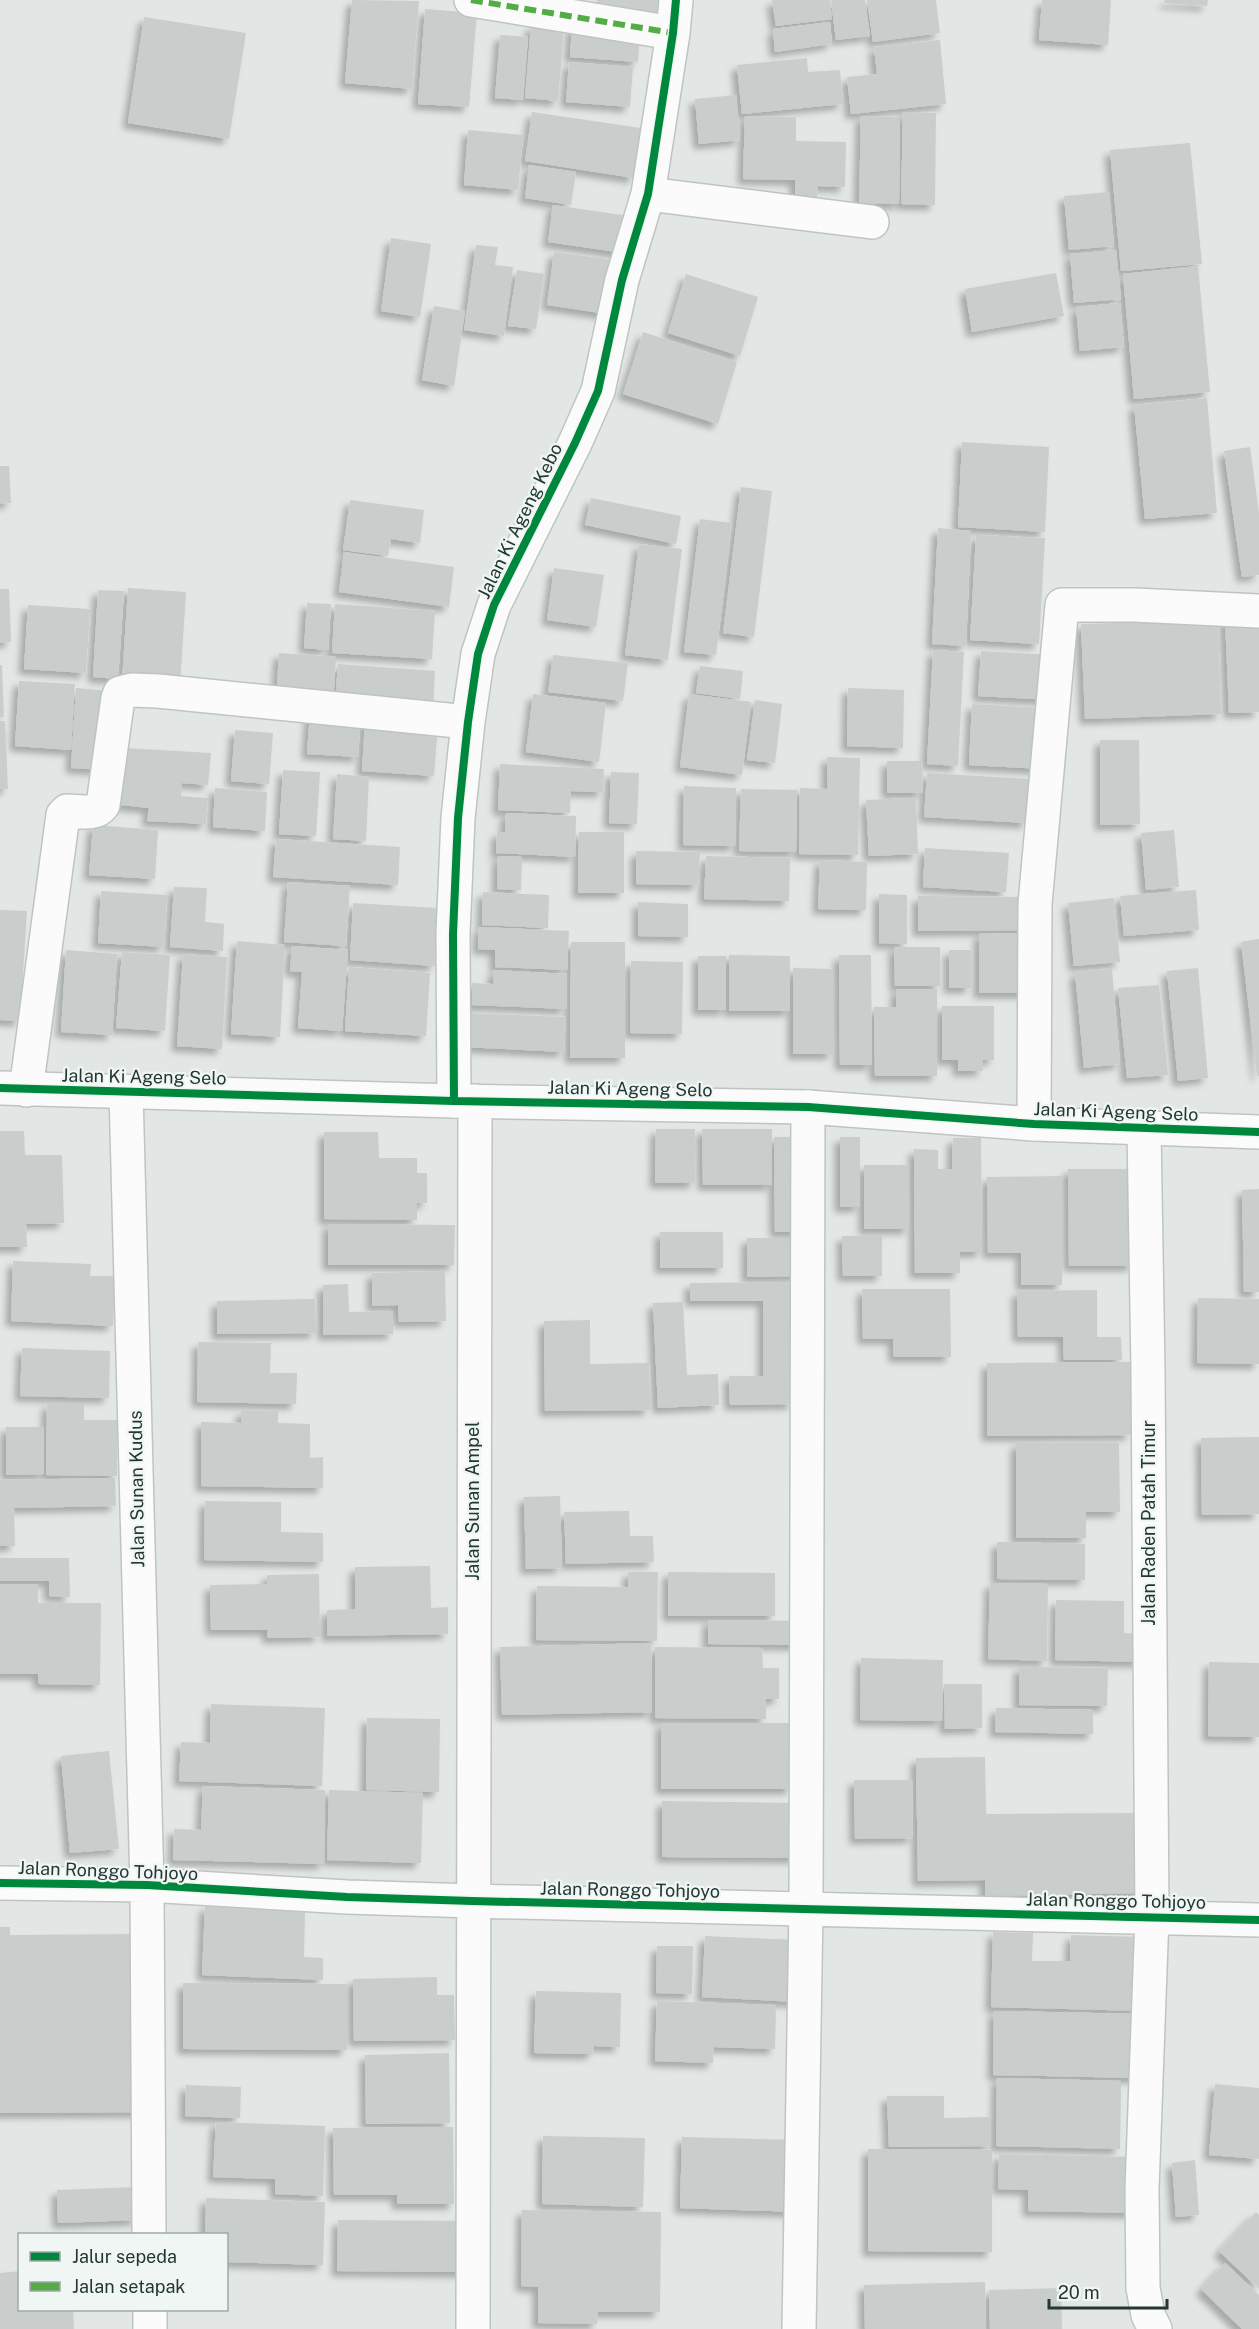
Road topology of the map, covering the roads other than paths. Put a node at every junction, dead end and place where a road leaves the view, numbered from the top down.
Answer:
1 (471, 0) edge
2 (676, 0) edge
3 (673, 33) junction
4 (648, 194) junction
5 (872, 222) dead end
6 (1259, 611) edge
7 (468, 722) junction
8 (13, 1089) edge
9 (126, 1092) junction
10 (464, 1101) junction
11 (808, 1107) junction
12 (1034, 1124) junction
13 (1144, 1129) junction
14 (1259, 1132) edge
15 (0, 1883) edge
16 (147, 1886) junction
17 (472, 1902) junction
18 (806, 1909) junction
19 (1152, 1916) junction
20 (1259, 1920) edge
21 (149, 2233) edge
22 (150, 2311) edge
23 (150, 2329) edge
24 (473, 2329) edge
25 (799, 2329) edge
26 (1155, 2329) edge

1 - 3 street
2 - 3 street, Jalan Ki Ageng Kebo
3 - 4 street, Jalan Ki Ageng Kebo
4 - 5 street
4 - 7 street, Jalan Ki Ageng Kebo
6 - 12 street
7 - 8 street
7 - 10 street, Jalan Ki Ageng Kebo
8 - 9 street, Jalan Ki Ageng Selo
9 - 10 street, Jalan Ki Ageng Selo
9 - 16 street, Jalan Sunan Kudus
10 - 11 street, Jalan Ki Ageng Selo
10 - 17 street, Jalan Sunan Ampel
11 - 12 street, Jalan Ki Ageng Selo
11 - 18 street
12 - 13 street, Jalan Ki Ageng Selo
13 - 14 street, Jalan Ki Ageng Selo
13 - 19 street, Jalan Raden Patah Timur
15 - 16 street, Jalan Ronggo Tohjoyo
16 - 17 street, Jalan Ronggo Tohjoyo
16 - 21 street, Jalan Sunan Kudus
17 - 18 street, Jalan Ronggo Tohjoyo
17 - 24 street, Jalan Sunan Ampel
18 - 19 street, Jalan Ronggo Tohjoyo
18 - 25 street
19 - 20 street, Jalan Ronggo Tohjoyo
19 - 26 street, Jalan Raden Patah Timur
22 - 23 street

